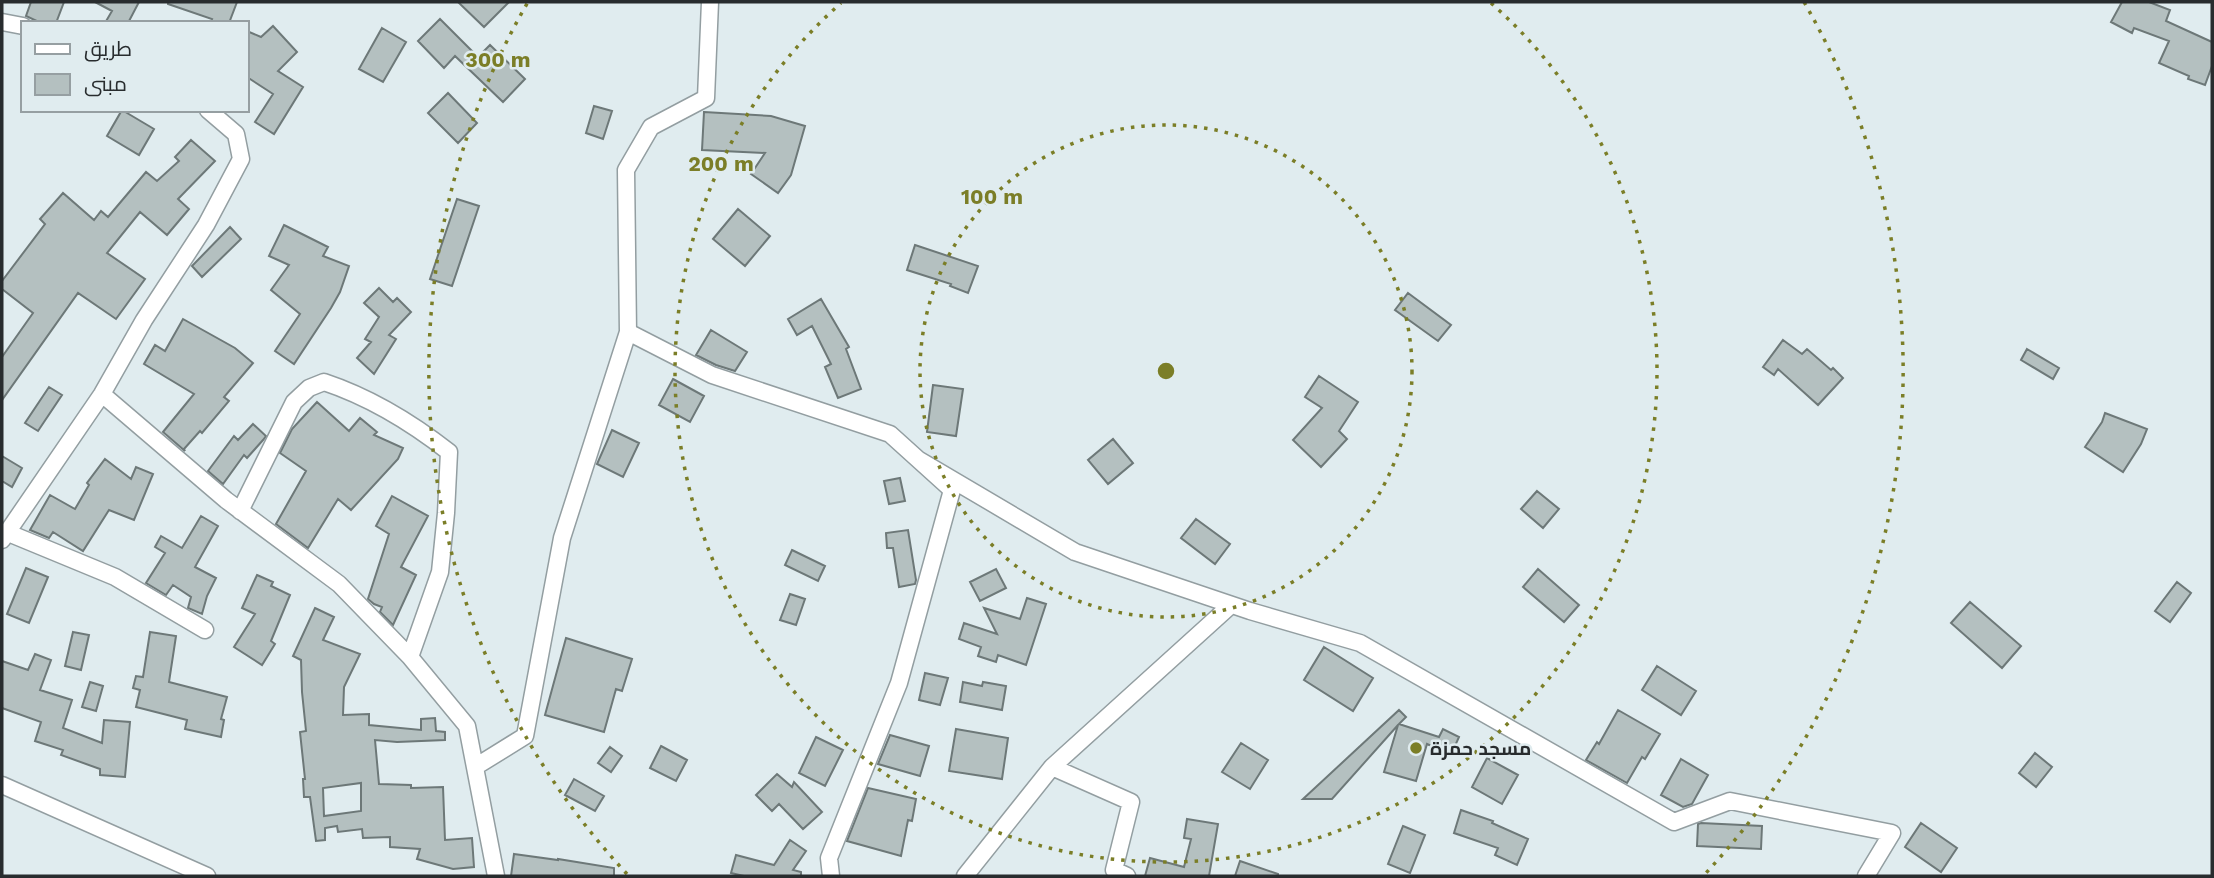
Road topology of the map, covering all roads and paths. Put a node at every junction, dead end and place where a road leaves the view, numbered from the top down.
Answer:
1 (710, 2) edge
2 (2, 22) edge
3 (21, 26) edge
4 (210, 112) edge
5 (628, 332) junction
6 (102, 394) junction
7 (919, 460) junction
8 (240, 511) junction
9 (4, 536) edge
10 (1231, 604) junction
11 (205, 631) dead end
12 (410, 657) junction
13 (475, 767) junction
14 (1052, 767) junction
15 (2, 785) edge
16 (207, 876) edge
17 (496, 876) edge
18 (831, 876) edge
19 (965, 876) edge
20 (1127, 876) edge
21 (1866, 876) edge

1 - 5 street
2 - 3 street
4 - 6 street
5 - 7 street
5 - 13 street
6 - 8 street
6 - 9 street
7 - 10 street
7 - 18 street
8 - 12 street
8 - 12 street
9 - 11 street
10 - 14 street
10 - 21 street
12 - 13 street
13 - 17 street
14 - 19 street
14 - 20 street
15 - 16 street

